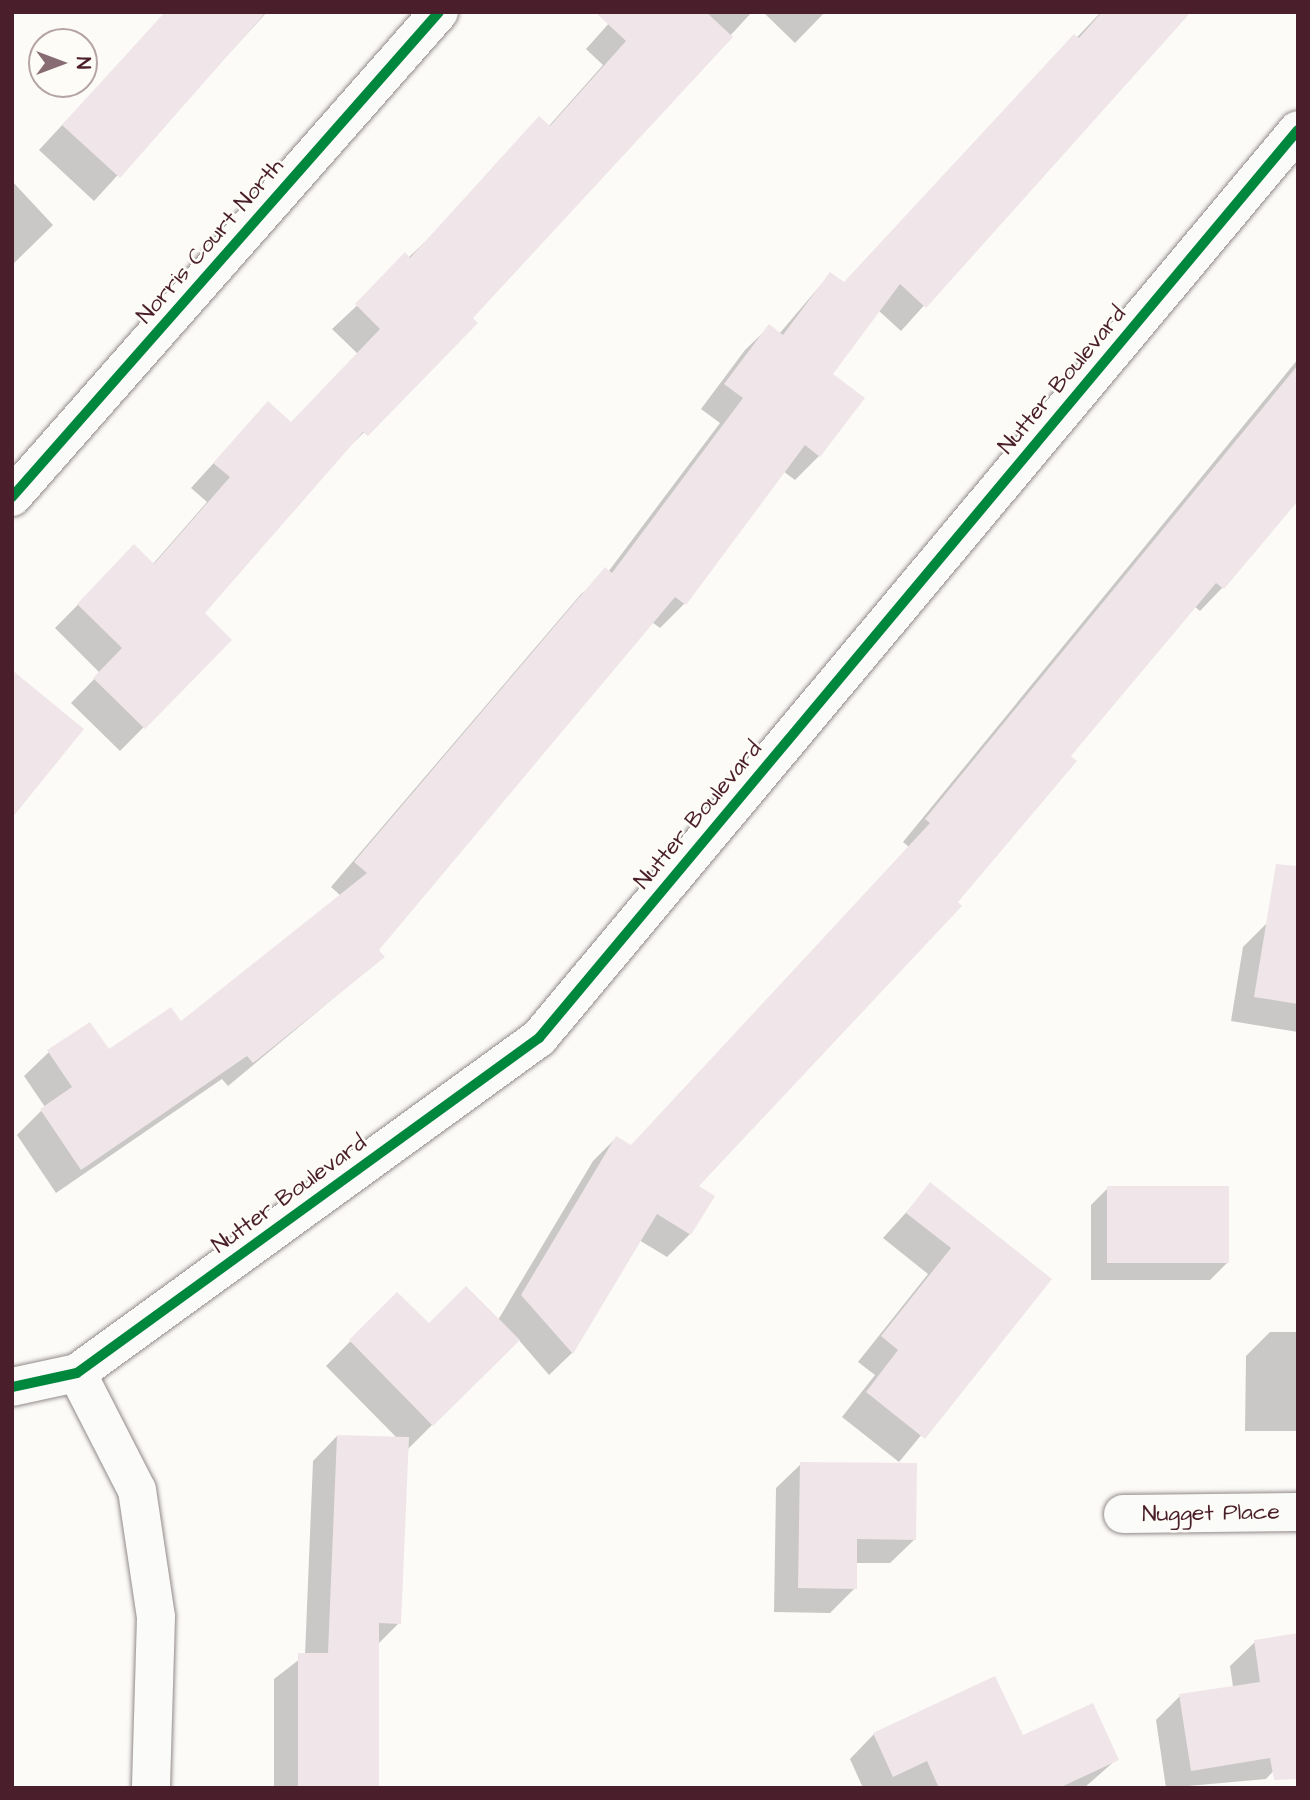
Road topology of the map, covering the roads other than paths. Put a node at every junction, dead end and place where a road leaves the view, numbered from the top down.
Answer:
1 (439, 12) edge
2 (1298, 130) edge
3 (12, 497) edge
4 (77, 1373) junction
5 (12, 1387) edge
6 (1298, 1512) edge
7 (1124, 1514) dead end
8 (151, 1788) edge

1 - 3 street, Norris Court North
2 - 4 street, Nutter Boulevard
4 - 5 street, Nutter Boulevard
4 - 8 street
6 - 7 street, Nugget Place

